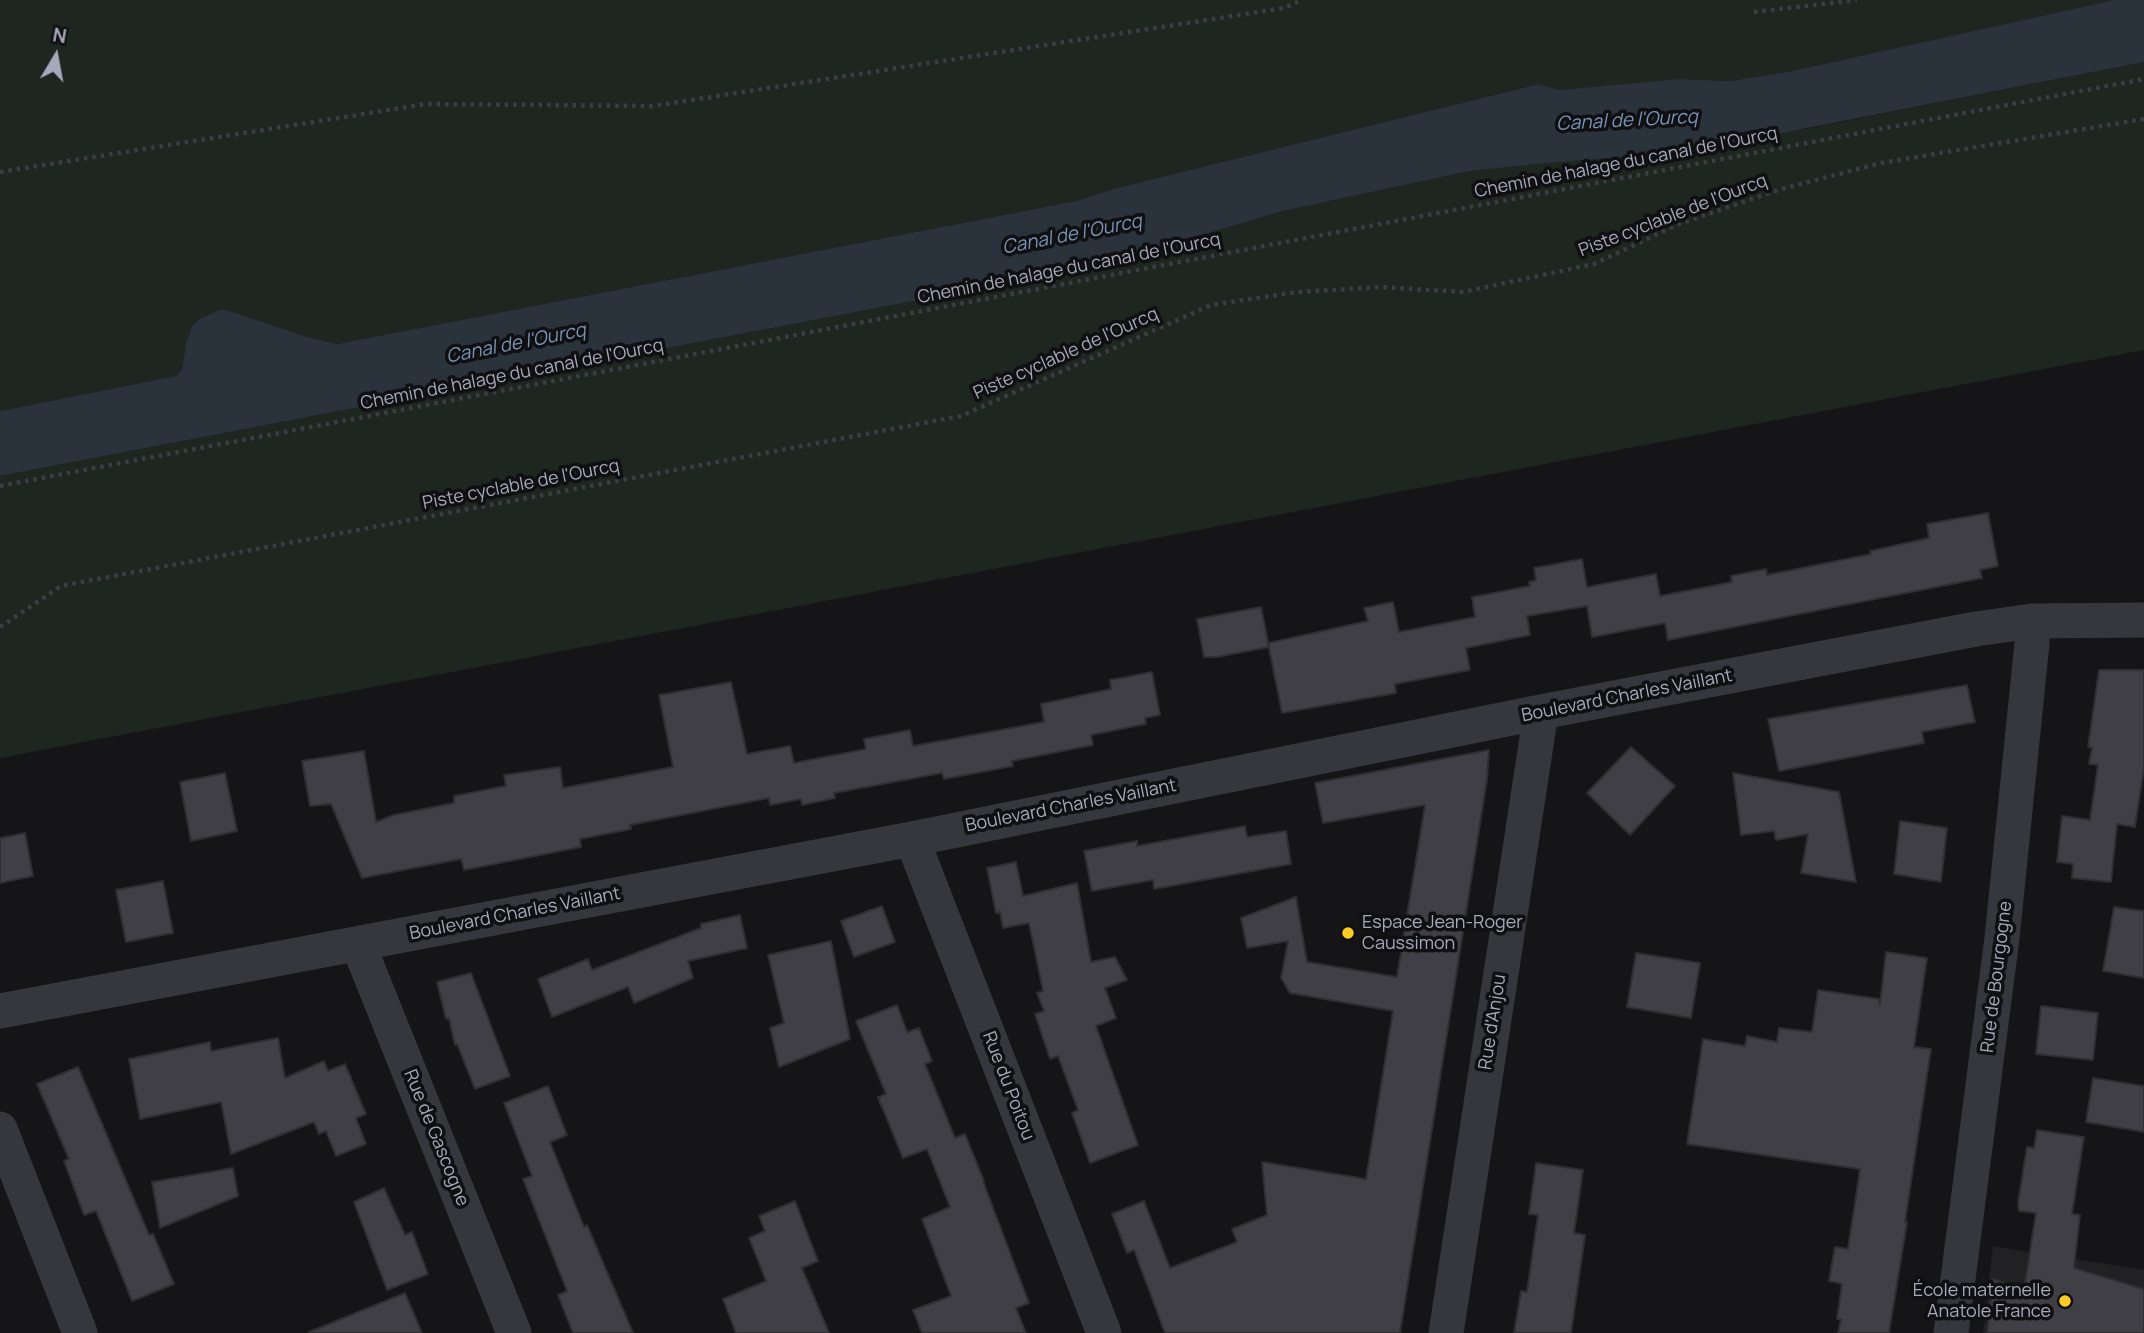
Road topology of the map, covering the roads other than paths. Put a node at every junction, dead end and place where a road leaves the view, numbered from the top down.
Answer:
1 (2144, 620) edge
2 (2032, 621) junction
3 (1541, 712) junction
4 (912, 839) junction
5 (358, 943) junction
6 (0, 1011) edge
7 (0, 1129) edge
8 (80, 1333) edge
9 (514, 1333) edge
10 (1104, 1333) edge
11 (1446, 1333) edge
12 (1951, 1333) edge

1 - 2 street, Boulevard Charles Vaillant
2 - 3 street, Boulevard Charles Vaillant
2 - 12 street, Rue de Bourgogne
3 - 4 street, Boulevard Charles Vaillant
3 - 11 street, Rue d'Anjou
4 - 5 street, Boulevard Charles Vaillant
4 - 10 street, Rue du Poitou
5 - 6 street, Boulevard Charles Vaillant
5 - 9 street, Rue de Gascogne
7 - 8 street

